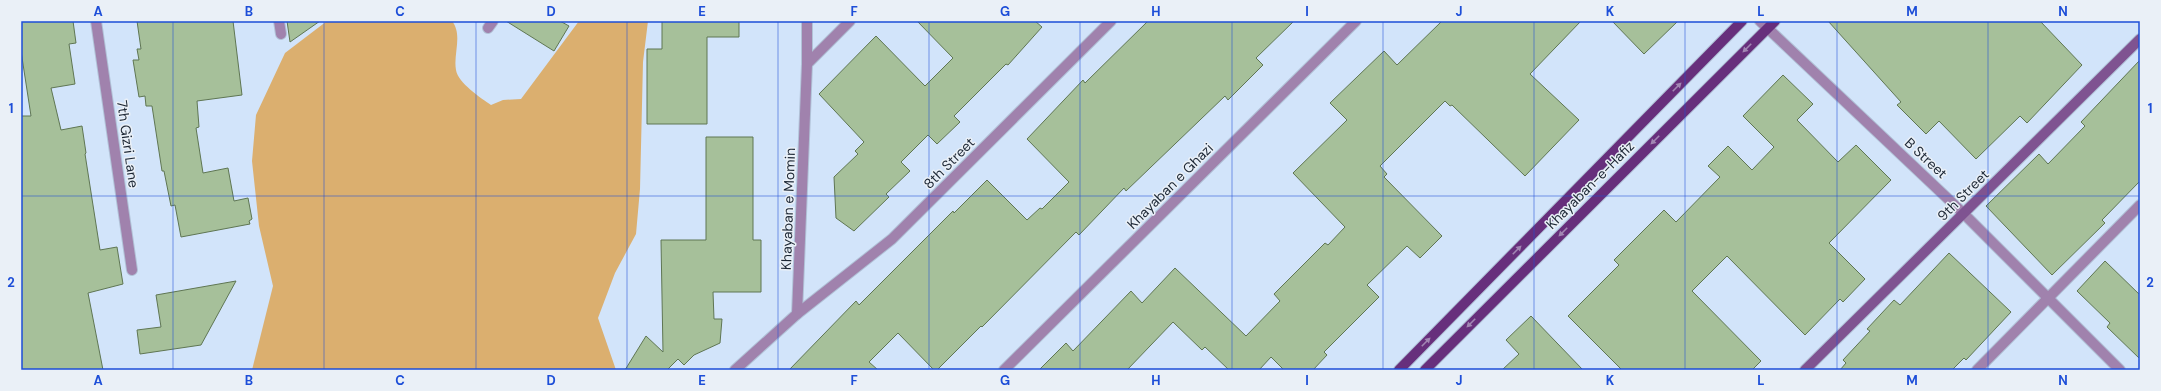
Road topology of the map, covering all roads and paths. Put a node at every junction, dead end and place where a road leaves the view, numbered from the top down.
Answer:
1 (96, 21) edge
2 (280, 21) edge
3 (807, 21) edge
4 (850, 21) edge
5 (1111, 21) edge
6 (1356, 21) edge
7 (1742, 21) edge
8 (1768, 23) edge
9 (281, 34) dead end
10 (2140, 39) edge
11 (807, 64) junction
12 (2140, 205) edge
13 (1964, 214) junction
14 (132, 270) dead end
15 (2048, 298) junction
16 (797, 314) junction
17 (735, 370) edge
18 (1004, 370) edge
19 (1398, 370) edge
20 (1425, 370) edge
21 (1805, 370) edge
22 (1977, 370) edge
23 (2120, 370) edge

1 - 14 street, 7th Gizri Lane
2 - 9 street
3 - 11 street, Khayaban e Momin
4 - 11 street
5 - 16 street, 8th Street
6 - 18 street, Khayaban e Ghazi
19 -> 7 main road, Khayaban-e-Hafiz
8 - 13 street, B Street
8 -> 20 main road, Khayaban-e-Hafiz
10 - 13 street, 9th Street
11 - 16 street, Khayaban e Momin
12 - 15 street
13 - 15 street, B Street
13 - 21 street, 9th Street
15 - 22 street
15 - 23 street, B Street
16 - 17 street

